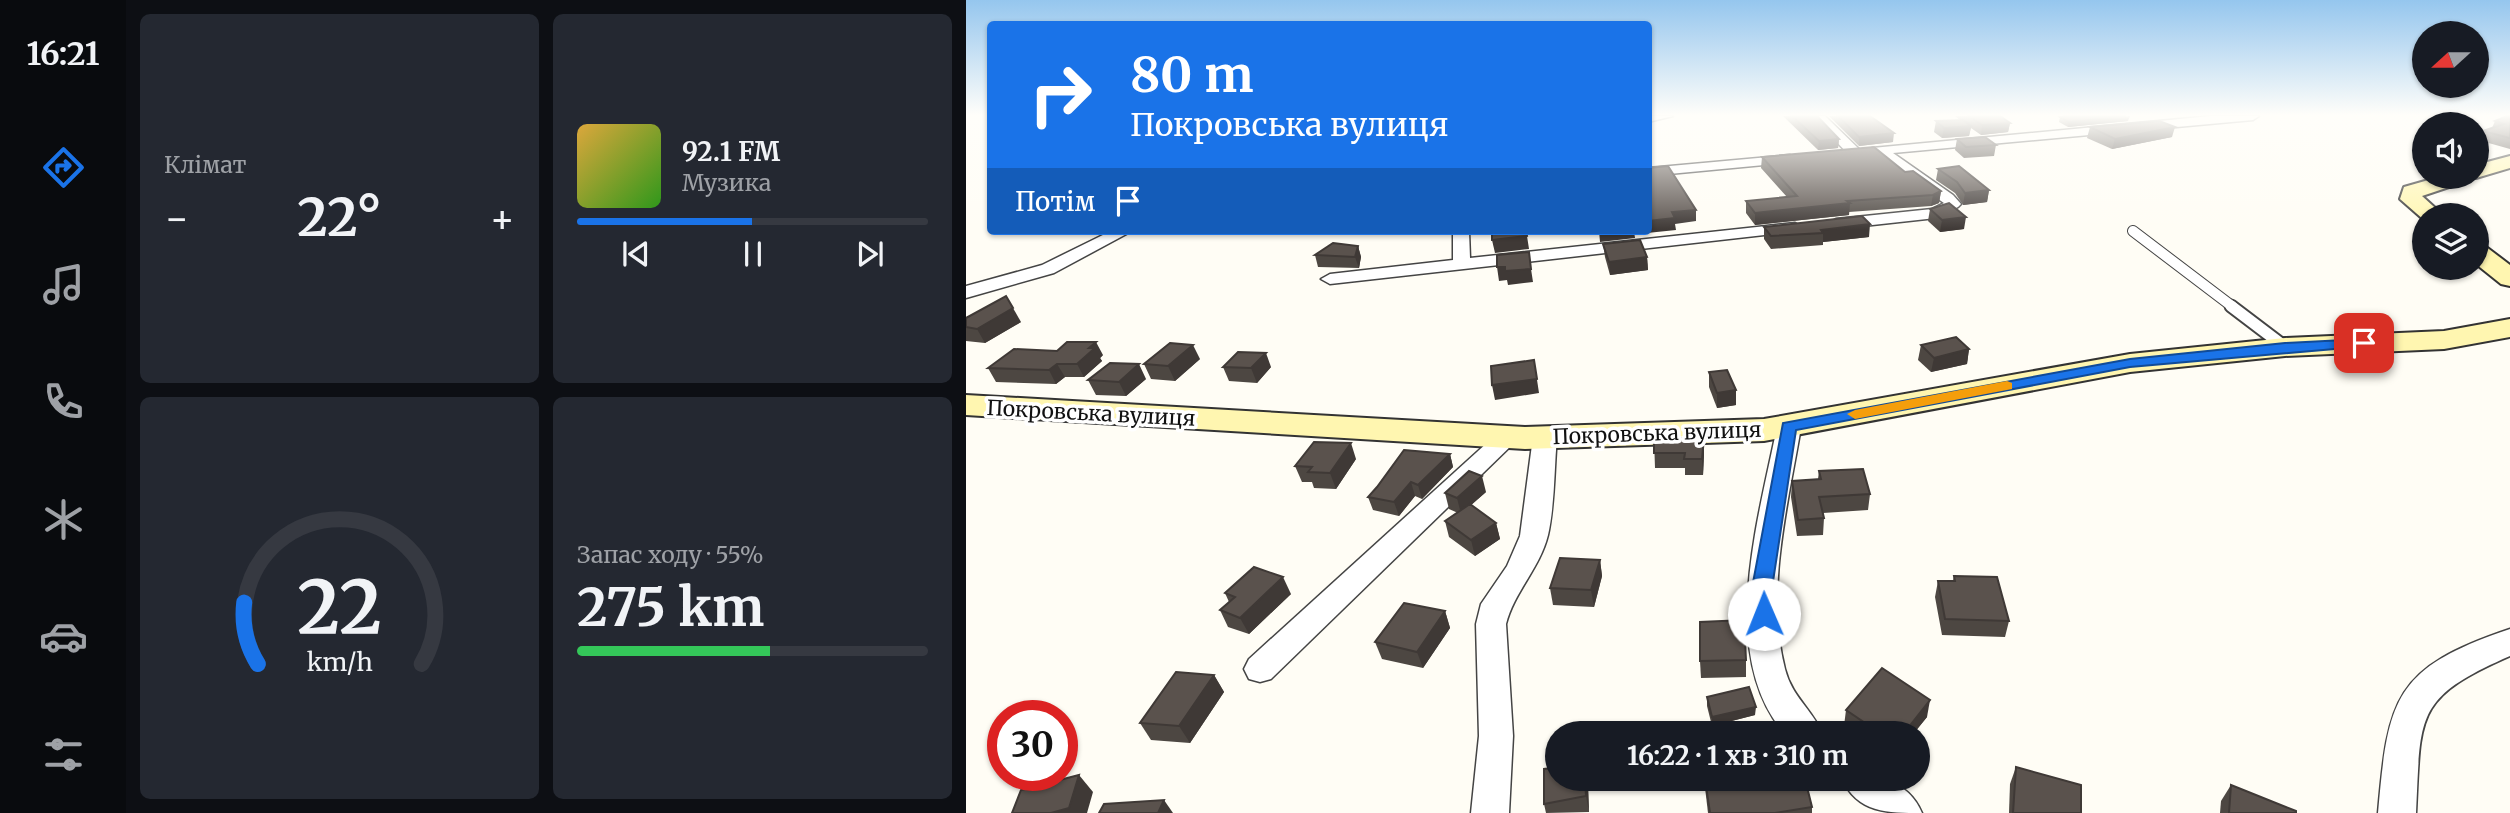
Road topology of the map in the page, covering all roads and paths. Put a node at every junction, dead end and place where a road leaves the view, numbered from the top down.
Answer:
1 (1886, 154) edge
2 (1800, 158) edge
3 (2510, 162) edge
4 (2489, 168) edge
5 (1652, 172) edge
6 (2422, 189) edge
7 (2416, 203) edge
8 (2133, 231) dead end
9 (1116, 235) edge
10 (1461, 235) edge
11 (2489, 261) edge
12 (1462, 265) junction
13 (2510, 278) edge
14 (1330, 279) dead end
15 (966, 292) edge
16 (2510, 328) edge
17 (2285, 347) junction
18 (966, 405) edge
19 (1789, 427) junction
20 (1507, 437) junction
21 (1545, 437) junction
22 (2510, 642) edge
23 (1260, 669) dead end
24 (1795, 721) edge
25 (1875, 791) edge
26 (1490, 813) edge
27 (1902, 813) edge
28 (2397, 813) edge

1 - 12 street
2 - 5 street
3 - 4 street
6 - 7 street
8 - 17 lane
9 - 15 street
10 - 12 street
11 - 13 street
12 - 14 street
16 - 17 street, Покровська вулиця
17 - 19 street, Покровська вулиця
18 - 20 street, Покровська вулиця
19 - 21 street, Покровська вулиця
19 - 24 street
20 - 21 street, Покровська вулиця
20 - 23 street
21 - 26 street
22 - 28 street
25 - 27 street

